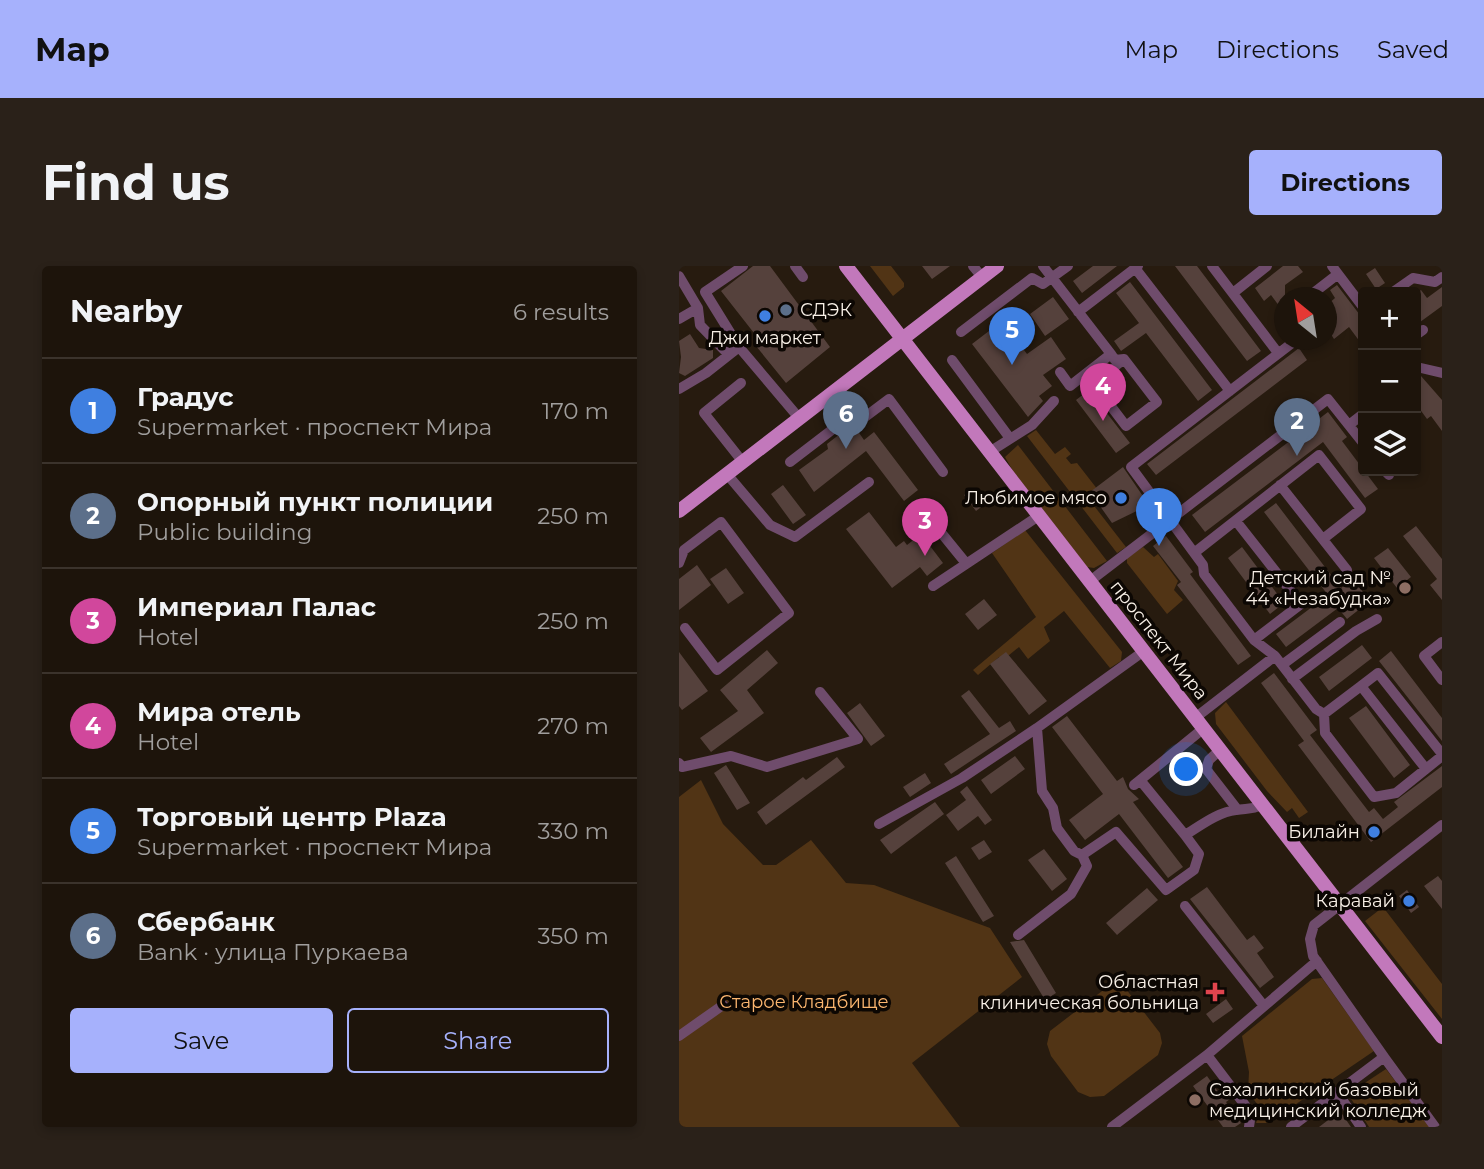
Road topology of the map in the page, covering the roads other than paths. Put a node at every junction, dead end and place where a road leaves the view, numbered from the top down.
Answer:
1 (743, 266) edge
2 (795, 266) edge
3 (846, 266) edge
4 (997, 266) edge
5 (1043, 266) edge
6 (1068, 266) edge
7 (1212, 266) edge
8 (1268, 266) edge
9 (1136, 267) edge
10 (1335, 270) edge
11 (978, 272) edge
12 (679, 276) edge
13 (803, 276) dead end
14 (1442, 276) edge
15 (1052, 278) junction
16 (1318, 287) edge
17 (1401, 287) edge
18 (1233, 293) junction
19 (1358, 300) edge
20 (698, 308) junction
21 (1078, 312) junction
22 (679, 319) edge
23 (961, 332) dead end
24 (904, 338) junction
25 (739, 347) junction
26 (1282, 350) edge
27 (1278, 353) junction
28 (1111, 354) junction
29 (729, 355) junction
30 (1124, 359) junction
31 (952, 360) dead end
32 (1421, 369) edge
33 (1060, 372) dead end
34 (1441, 375) edge
35 (741, 383) dead end
36 (679, 389) edge
37 (1230, 391) junction
38 (832, 393) junction
39 (1054, 401) dead end
40 (850, 416) junction
41 (799, 418) junction
42 (1358, 418) edge
43 (1349, 425) junction
44 (1009, 437) junction
45 (1358, 437) edge
46 (991, 451) junction
47 (743, 461) junction
48 (790, 461) dead end
49 (943, 472) dead end
50 (726, 473) junction
51 (869, 482) dead end
52 (1280, 485) junction
53 (679, 509) edge
54 (1040, 515) junction
55 (930, 519) dead end
56 (1169, 520) junction
57 (1236, 521) junction
58 (1323, 538) junction
59 (1194, 553) junction
60 (965, 562) junction
61 (679, 563) edge
62 (1347, 570) dead end
63 (1090, 581) junction
64 (933, 586) dead end
65 (1377, 620) dead end
66 (1340, 622) dead end
67 (685, 628) dead end
68 (1254, 640) junction
69 (1442, 642) edge
70 (1144, 651) junction
71 (1278, 660) junction
72 (1292, 679) junction
73 (1442, 680) edge
74 (1361, 686) junction
75 (820, 692) dead end
76 (1324, 715) junction
77 (1199, 723) junction
78 (1037, 727) junction
79 (1220, 750) junction
80 (1442, 755) edge
81 (679, 763) edge
82 (1426, 769) junction
83 (1262, 805) junction
84 (1237, 809) junction
85 (879, 824) dead end
86 (1442, 825) edge
87 (1185, 835) junction
88 (1082, 855) junction
89 (1339, 904) junction
90 (1185, 906) dead end
91 (1018, 934) dead end
92 (1317, 961) junction
93 (723, 1006) dead end
94 (1264, 1006) junction
95 (679, 1036) edge
96 (1442, 1037) edge
97 (1207, 1055) junction
98 (1384, 1057) junction
99 (1337, 1093) junction
100 (1112, 1127) edge
101 (1249, 1127) edge
102 (1291, 1127) edge
103 (1361, 1127) edge
104 (1434, 1127) edge

1 - 25 street
2 - 13 street
3 - 24 main road, проспект Мира
4 - 11 main road
5 - 15 street
6 - 15 street
7 - 18 street
8 - 18 street
9 - 21 street
9 - 37 street
10 - 16 street
10 - 19 street
11 - 24 main road
12 - 20 street
14 - 17 street
15 - 21 street
15 - 23 street
18 - 27 street
20 - 22 street
20 - 29 street
21 - 28 street
24 - 38 main road
24 - 46 main road, проспект Мира
25 - 29 street
25 - 41 street
26 - 27 street
27 - 37 street
28 - 30 street
28 - 33 street
29 - 36 street
30 - 30 street
31 - 44 street
32 - 34 street
35 - 47 street
37 - 56 street
38 - 40 street
38 - 41 main road
39 - 44 street
40 - 48 street
40 - 49 street
41 - 47 main road
42 - 43 street
43 - 45 street
43 - 56 street
44 - 46 street
46 - 54 main road, проспект Мира
47 - 50 main road
50 - 51 street
50 - 53 main road
52 - 57 street
52 - 58 street
52 - 58 street
54 - 60 street
54 - 63 main road, проспект Мира
55 - 60 street
56 - 59 street
56 - 63 street
57 - 59 street
57 - 68 street
58 - 62 street
59 - 68 street
60 - 64 street
61 - 67 street
63 - 70 main road, проспект Мира
65 - 72 street
66 - 71 street
68 - 71 street
69 - 73 street
70 - 77 main road, проспект Мира
70 - 78 street
71 - 72 street
71 - 77 street
72 - 76 street
74 - 76 street
74 - 80 street
74 - 82 street
75 - 81 street
76 - 82 street
77 - 79 main road, проспект Мира
77 - 87 street
78 - 85 street
78 - 88 street
79 - 83 main road, проспект Мира
79 - 84 street
80 - 82 street
83 - 84 street
83 - 89 main road, проспект Мира
84 - 87 street
86 - 89 street
87 - 88 street
88 - 91 street
89 - 92 street
89 - 96 main road, проспект Мира
90 - 94 street
92 - 94 street
92 - 98 street
93 - 95 street
94 - 97 street
97 - 100 street
97 - 101 street
98 - 99 street
98 - 104 street
99 - 102 street
99 - 103 street

